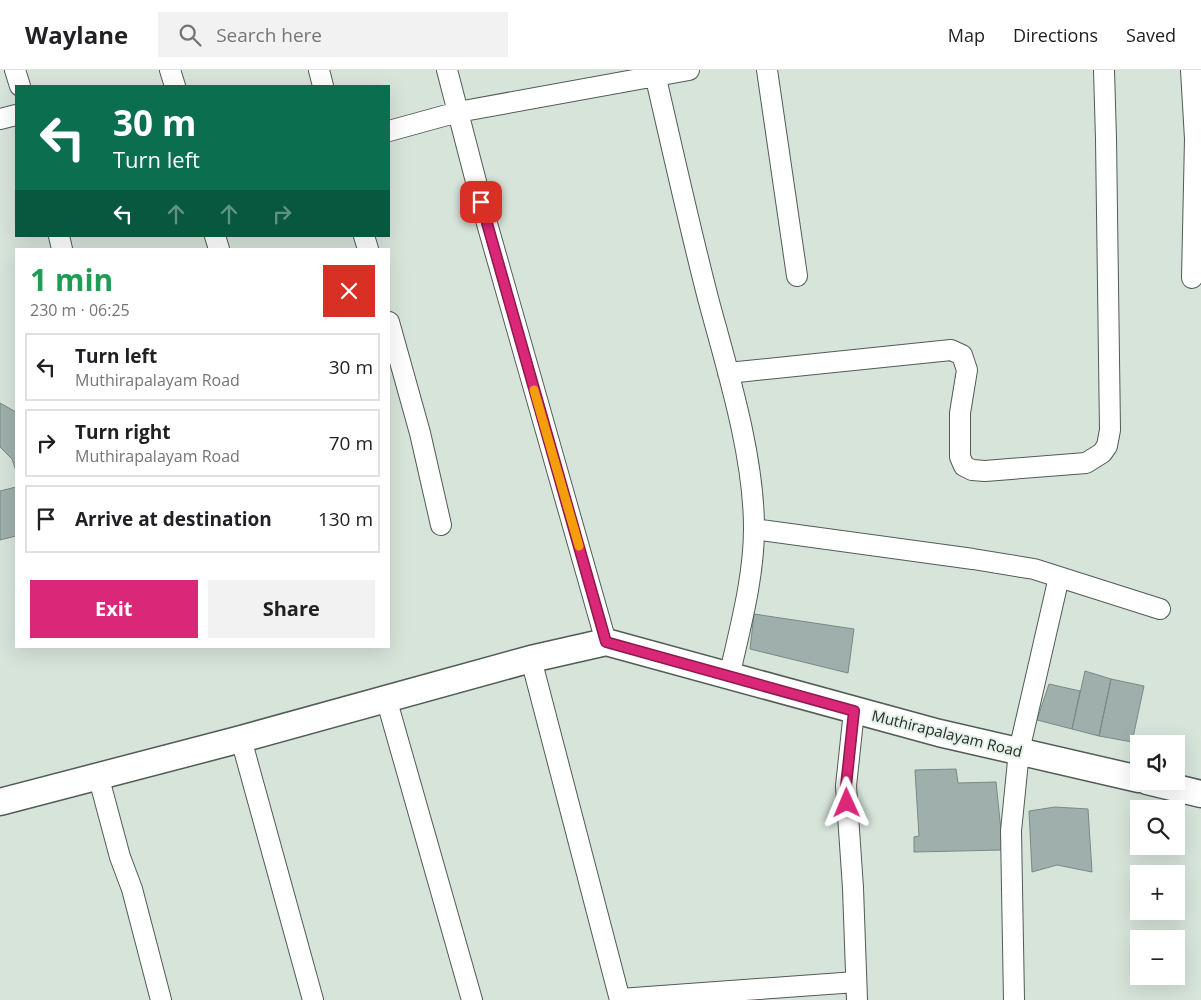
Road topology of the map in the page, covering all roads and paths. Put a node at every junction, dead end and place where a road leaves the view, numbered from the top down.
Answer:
1 (15, 70) edge
2 (170, 70) edge
3 (319, 70) edge
4 (447, 70) edge
5 (688, 70) edge
6 (767, 70) edge
7 (1104, 70) edge
8 (1191, 70) edge
9 (655, 74) edge
10 (20, 85) edge
11 (175, 85) edge
12 (323, 85) edge
13 (458, 112) junction
14 (15, 115) edge
15 (0, 119) edge
16 (390, 131) edge
17 (797, 276) dead end
18 (1192, 278) dead end
19 (390, 326) edge
20 (728, 373) junction
21 (441, 525) dead end
22 (754, 529) junction
23 (1058, 577) junction
24 (1160, 609) dead end
25 (606, 642) junction
26 (531, 659) junction
27 (729, 677) junction
28 (386, 698) junction
29 (854, 711) junction
30 (241, 740) junction
31 (1019, 752) junction
32 (98, 775) junction
33 (1130, 777) edge
34 (1185, 790) edge
35 (1200, 793) edge
36 (0, 802) edge
37 (857, 991) edge
38 (161, 1000) edge
39 (313, 1000) edge
40 (472, 1000) edge
41 (620, 1000) edge
42 (1014, 1000) edge

1 - 10 street
2 - 11 street
3 - 12 street
4 - 13 street
5 - 9 street
6 - 17 street
7 - 20 street
8 - 18 street
9 - 13 street
9 - 20 street
13 - 16 street
13 - 25 street
14 - 15 street
19 - 21 street
20 - 22 street
22 - 23 street
22 - 27 street
23 - 24 street
23 - 31 street
25 - 26 street
25 - 27 street, Muthirapalayam Road
26 - 28 street
26 - 41 street
27 - 29 street, Muthirapalayam Road
28 - 30 street
28 - 40 street
29 - 31 street, Muthirapalayam Road
29 - 37 street
30 - 32 street
30 - 39 street
31 - 33 street, Muthirapalayam Road
31 - 42 street
32 - 36 street
32 - 38 street
34 - 35 street
37 - 41 street

